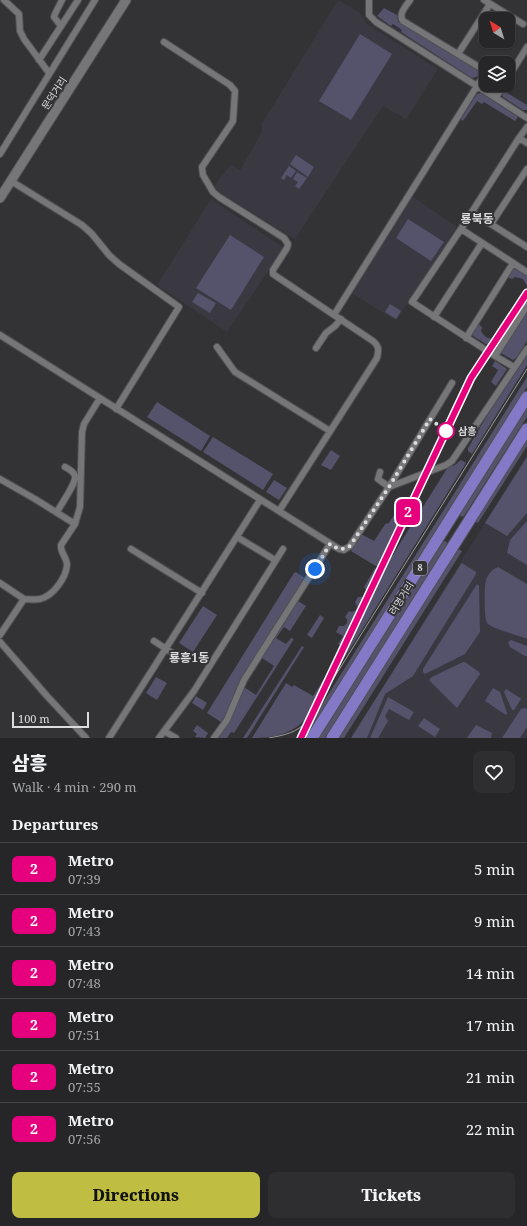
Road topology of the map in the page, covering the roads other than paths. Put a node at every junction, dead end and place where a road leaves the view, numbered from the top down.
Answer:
1 (4, 0) edge
2 (62, 0) edge
3 (78, 0) edge
4 (96, 0) edge
5 (126, 0) edge
6 (369, 0) edge
7 (410, 0) edge
8 (484, 0) edge
9 (490, 4) junction
10 (523, 24) dead end
11 (61, 26) junction
12 (164, 42) dead end
13 (527, 46) edge
14 (458, 54) junction
15 (39, 60) junction
16 (515, 66) edge
17 (49, 73) junction
18 (478, 86) junction
19 (499, 92) edge
20 (496, 97) junction
21 (527, 118) edge
22 (527, 127) edge
23 (519, 138) junction
24 (527, 143) edge
25 (0, 154) edge
26 (527, 169) edge
27 (11, 180) junction
28 (0, 198) edge
29 (472, 212) junction
30 (491, 224) junction
31 (461, 229) junction
32 (482, 243) junction
33 (526, 243) edge
34 (513, 263) junction
35 (527, 272) edge
36 (527, 306) edge
37 (334, 315) junction
38 (434, 317) junction
39 (341, 319) junction
40 (0, 335) edge
41 (466, 338) junction
42 (217, 346) dead end
43 (316, 348) dead end
44 (527, 348) edge
45 (495, 356) junction
46 (514, 367) junction
47 (452, 383) dead end
48 (100, 398) junction
49 (527, 398) edge
50 (116, 409) junction
51 (527, 429) edge
52 (330, 431) junction
53 (66, 467) dead end
54 (380, 472) dead end
55 (0, 479) edge
56 (389, 487) junction
57 (260, 500) junction
58 (279, 511) junction
59 (57, 512) junction
60 (75, 524) junction
61 (237, 536) junction
62 (330, 544) junction
63 (283, 548) dead end
64 (131, 549) dead end
65 (275, 560) junction
66 (0, 583) edge
67 (202, 593) junction
68 (24, 599) junction
69 (0, 635) edge
70 (0, 642) edge
71 (154, 642) dead end
72 (166, 649) junction
73 (180, 658) dead end
74 (164, 731) junction
75 (86, 738) edge
76 (109, 738) edge
77 (159, 738) edge
78 (176, 738) edge
79 (214, 738) edge
80 (312, 738) edge
81 (332, 738) edge

1 - 15 street
2 - 11 street
3 - 11 street
4 - 17 street
5 - 27 main road, 문덕거리
6 - 18 street
7 - 14 street
8 - 9 street
9 - 10 street
9 - 14 street
11 - 15 street
12 - 37 street
13 - 16 street
14 - 18 street
15 - 17 street
17 - 25 street
18 - 20 street
18 - 37 street
19 - 20 street
20 - 21 street
22 - 23 street
23 - 24 street
23 - 29 street
26 - 30 street
27 - 28 main road, 문덕거리
27 - 50 street
29 - 30 street
29 - 31 street
30 - 33 street
31 - 32 street
31 - 38 street
32 - 34 street
32 - 38 street
34 - 35 street
34 - 41 street
36 - 45 street
37 - 39 street
38 - 41 street
39 - 43 street
39 - 52 street
40 - 48 street
41 - 45 street
42 - 52 street
44 - 46 street
45 - 46 street
46 - 56 street
47 - 56 street
48 - 50 street
48 - 60 street
49 - 80 highway, 려명거리 / 8
50 - 57 street
51 - 81 highway, 려명거리 / 8
52 - 58 street
53 - 59 street
54 - 56 street
55 - 59 street
56 - 62 street
57 - 58 street
57 - 61 street
58 - 62 street
59 - 60 street
60 - 68 street
61 - 65 street
61 - 67 street
62 - 79 street
63 - 65 street
64 - 67 street
65 - 74 street
66 - 68 street
67 - 72 street
68 - 69 street
70 - 75 street
71 - 72 street
72 - 73 street
72 - 76 street
74 - 77 street
74 - 78 street

